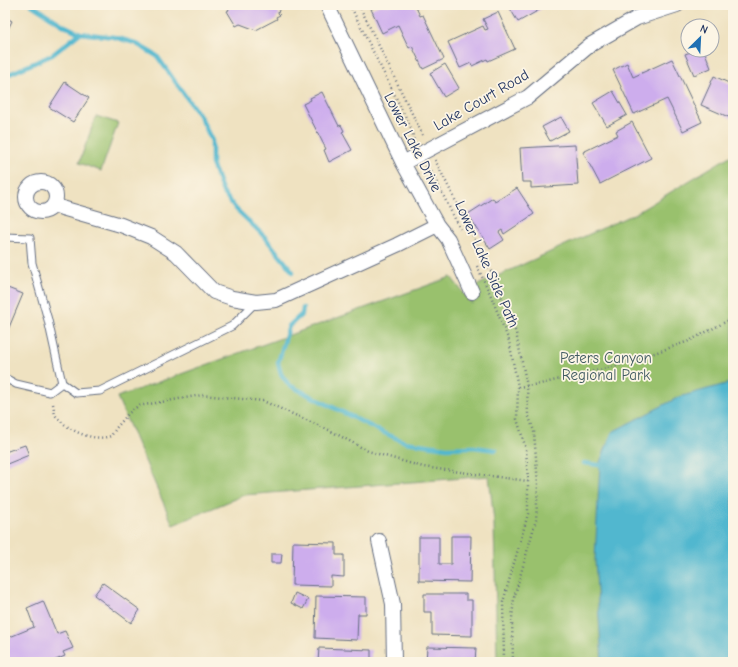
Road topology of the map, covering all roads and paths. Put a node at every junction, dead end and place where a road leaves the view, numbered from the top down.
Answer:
1 (327, 5) edge
2 (350, 5) edge
3 (358, 5) edge
4 (677, 5) edge
5 (425, 151) junction
6 (403, 163) junction
7 (54, 205) dead end
8 (437, 225) junction
9 (461, 233) dead end
10 (5, 238) edge
11 (474, 260) dead end
12 (472, 292) dead end
13 (256, 302) junction
14 (733, 318) edge
15 (5, 378) edge
16 (62, 384) junction
17 (527, 386) junction
18 (518, 387) junction
19 (53, 404) dead end
20 (528, 481) junction
21 (379, 541) dead end
22 (394, 662) edge
23 (504, 662) edge
24 (513, 662) edge

1 - 6 street, Lower Lake Drive
2 - 5 path, Lower Lake Side Path
3 - 5 path
4 - 5 street, Lake Court Road
5 - 6 street, Lake Court Road
5 - 9 path, Lower Lake Side Path
5 - 17 path
6 - 8 street, Lower Lake Drive
7 - 13 street
8 - 12 street, Lower Lake Drive
8 - 13 street
10 - 16 lane
11 - 18 path, Lower Lake Side Path
13 - 16 lane
14 - 17 path
15 - 16 lane
17 - 18 path
17 - 24 path
18 - 20 path, Lower Lake Side Path
19 - 20 path
20 - 23 path, Lower Lake Side Path
21 - 22 street

